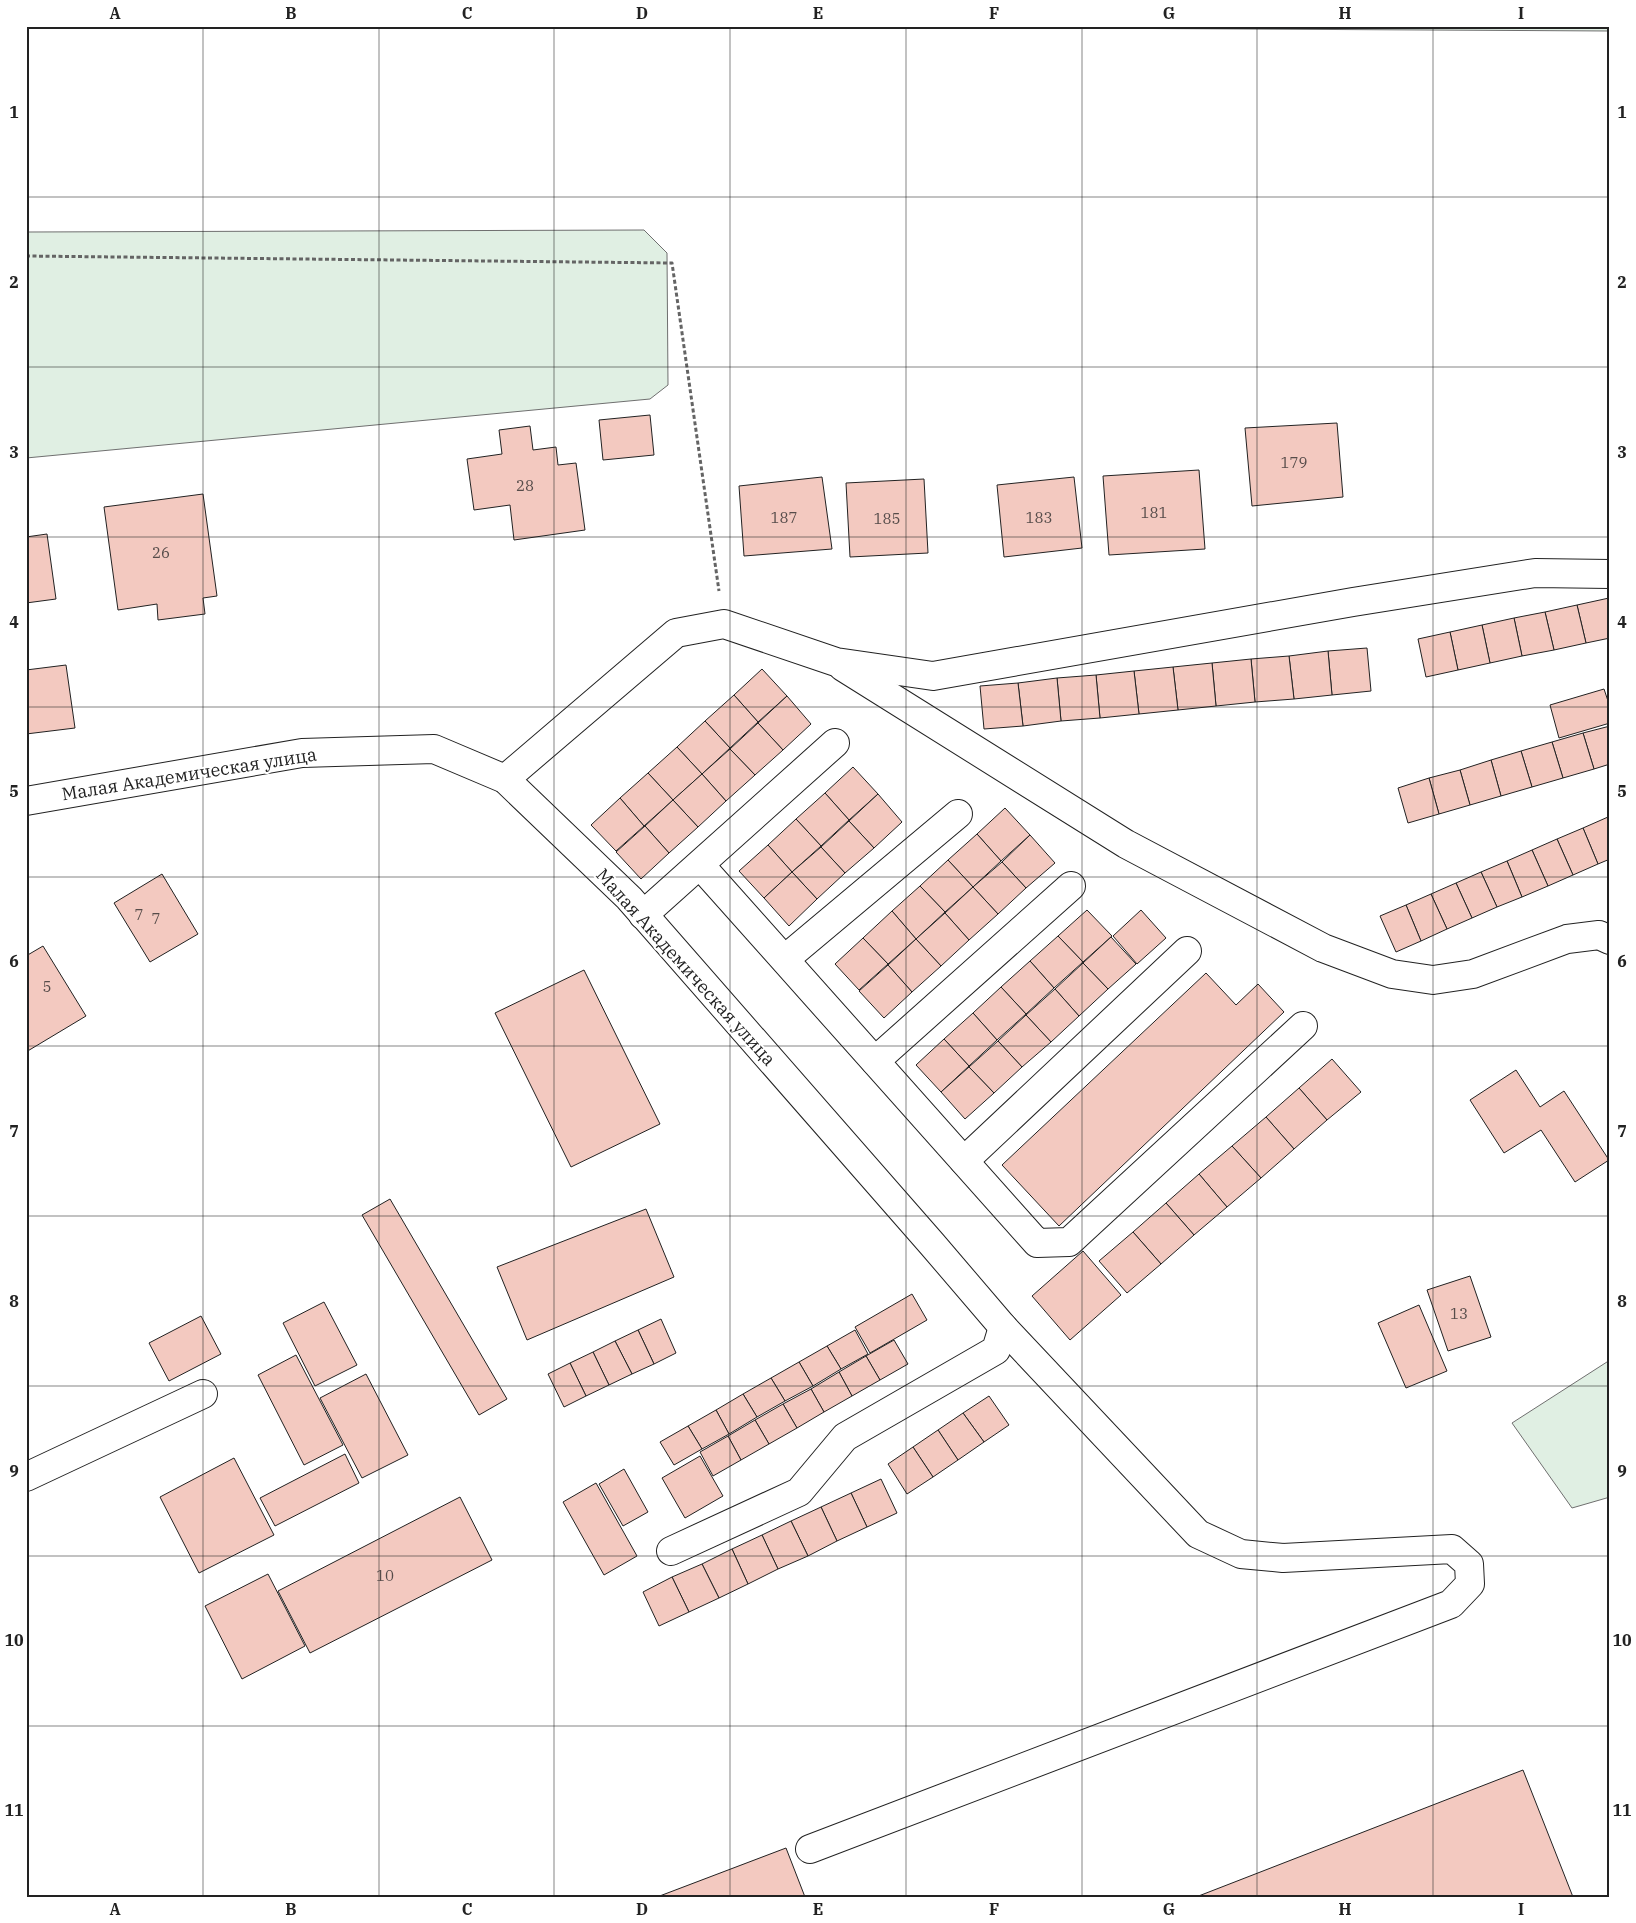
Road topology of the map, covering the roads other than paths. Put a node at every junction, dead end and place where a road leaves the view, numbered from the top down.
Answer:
1 (1610, 574) edge
2 (836, 662) junction
3 (835, 743) dead end
4 (505, 779) junction
5 (26, 801) edge
6 (958, 814) dead end
7 (700, 864) junction
8 (1071, 886) dead end
9 (643, 915) junction
10 (1610, 940) edge
11 (1187, 951) dead end
12 (785, 959) junction
13 (1303, 1026) dead end
14 (875, 1061) junction
15 (964, 1161) junction
16 (1003, 1327) junction
17 (203, 1394) dead end
18 (26, 1477) edge
19 (671, 1551) dead end
20 (810, 1849) dead end

1 - 2 street
2 - 4 street
2 - 10 street
3 - 7 street
4 - 5 street, Малая Академическая улица
4 - 9 street, Малая Академическая улица
6 - 12 street
7 - 9 street
7 - 12 street
8 - 14 street
9 - 16 street, Малая Академическая улица
11 - 15 street
12 - 14 street
13 - 15 street
14 - 15 street
16 - 19 street
16 - 20 street, Малая Академическая улица
17 - 18 street

